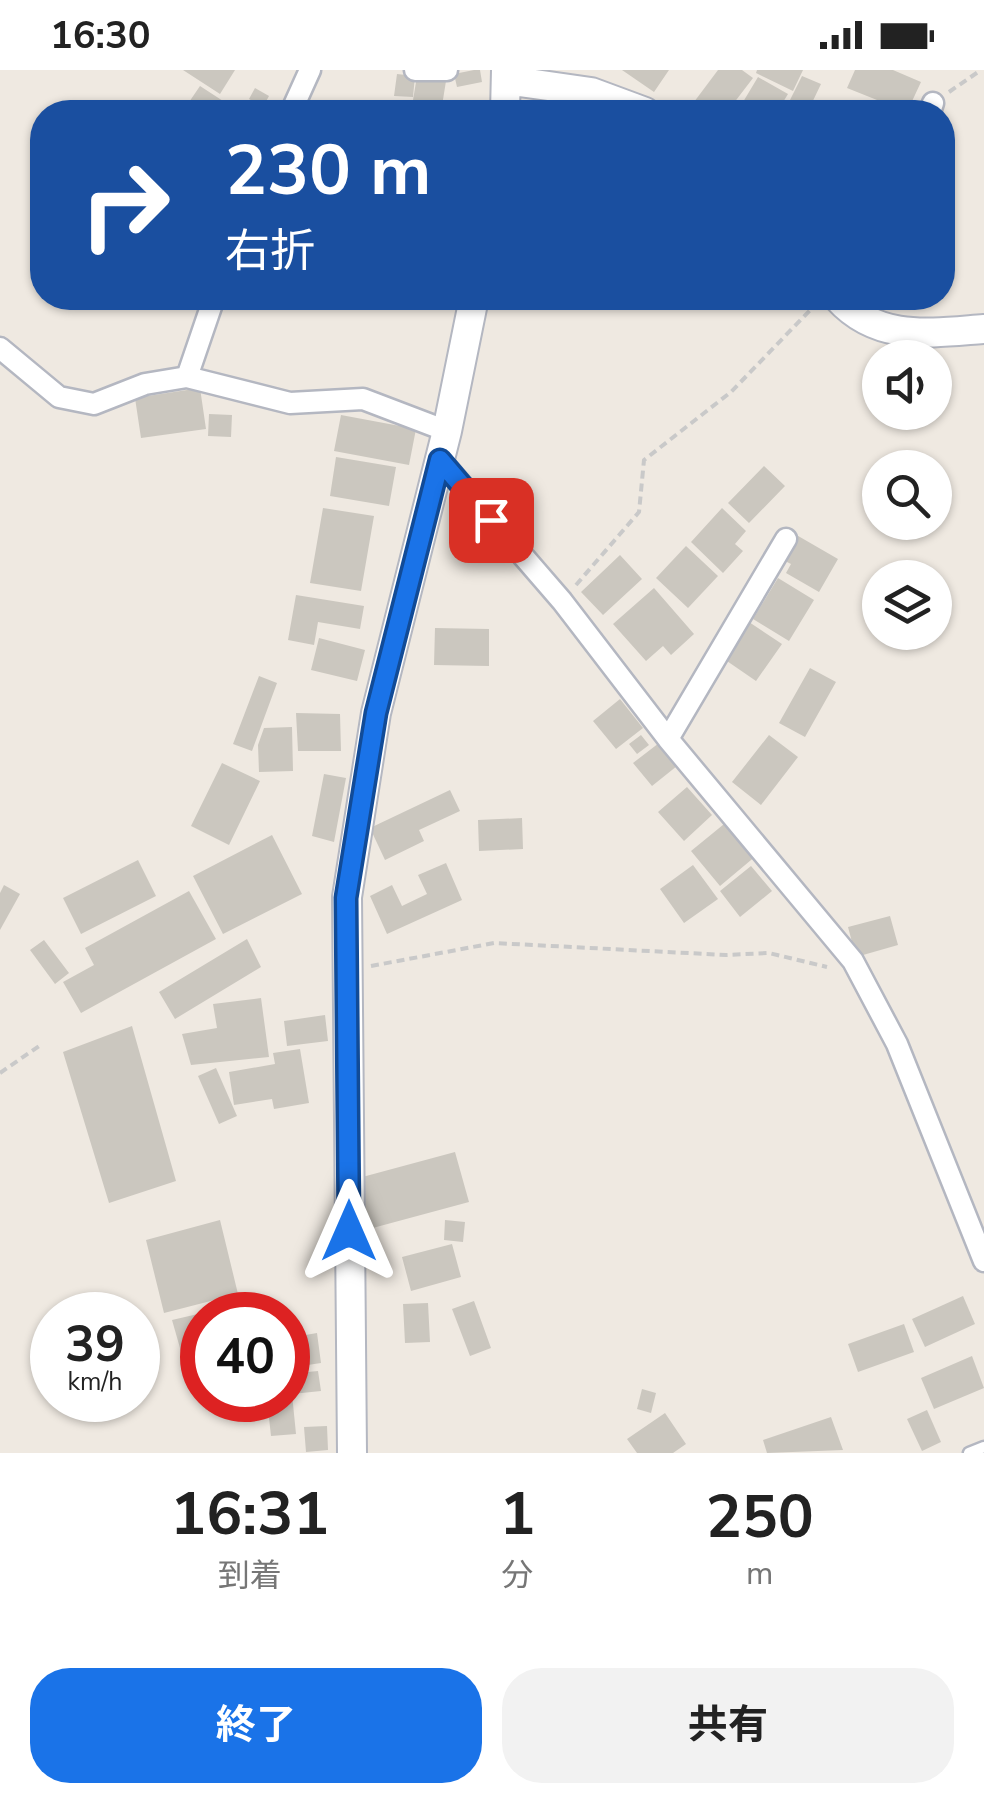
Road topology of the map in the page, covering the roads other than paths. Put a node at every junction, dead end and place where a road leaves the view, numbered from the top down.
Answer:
1 (310, 70) edge
2 (415, 70) edge
3 (447, 70) edge
4 (506, 75) edge
5 (296, 100) edge
6 (505, 100) edge
7 (612, 100) edge
8 (210, 310) edge
9 (472, 310) edge
10 (852, 310) edge
11 (984, 329) edge
12 (0, 348) edge
13 (187, 377) junction
14 (447, 431) junction
15 (440, 460) junction
16 (786, 539) dead end
17 (668, 739) junction
18 (984, 1261) edge
19 (984, 1447) edge
20 (352, 1453) edge
21 (969, 1453) edge

1 - 5 street
2 - 3 street
4 - 6 street
4 - 7 street
8 - 13 street
9 - 14 street
10 - 11 street
12 - 13 street
13 - 14 street
14 - 15 street
15 - 17 street
15 - 20 street
16 - 17 street
17 - 18 street
19 - 21 lane

